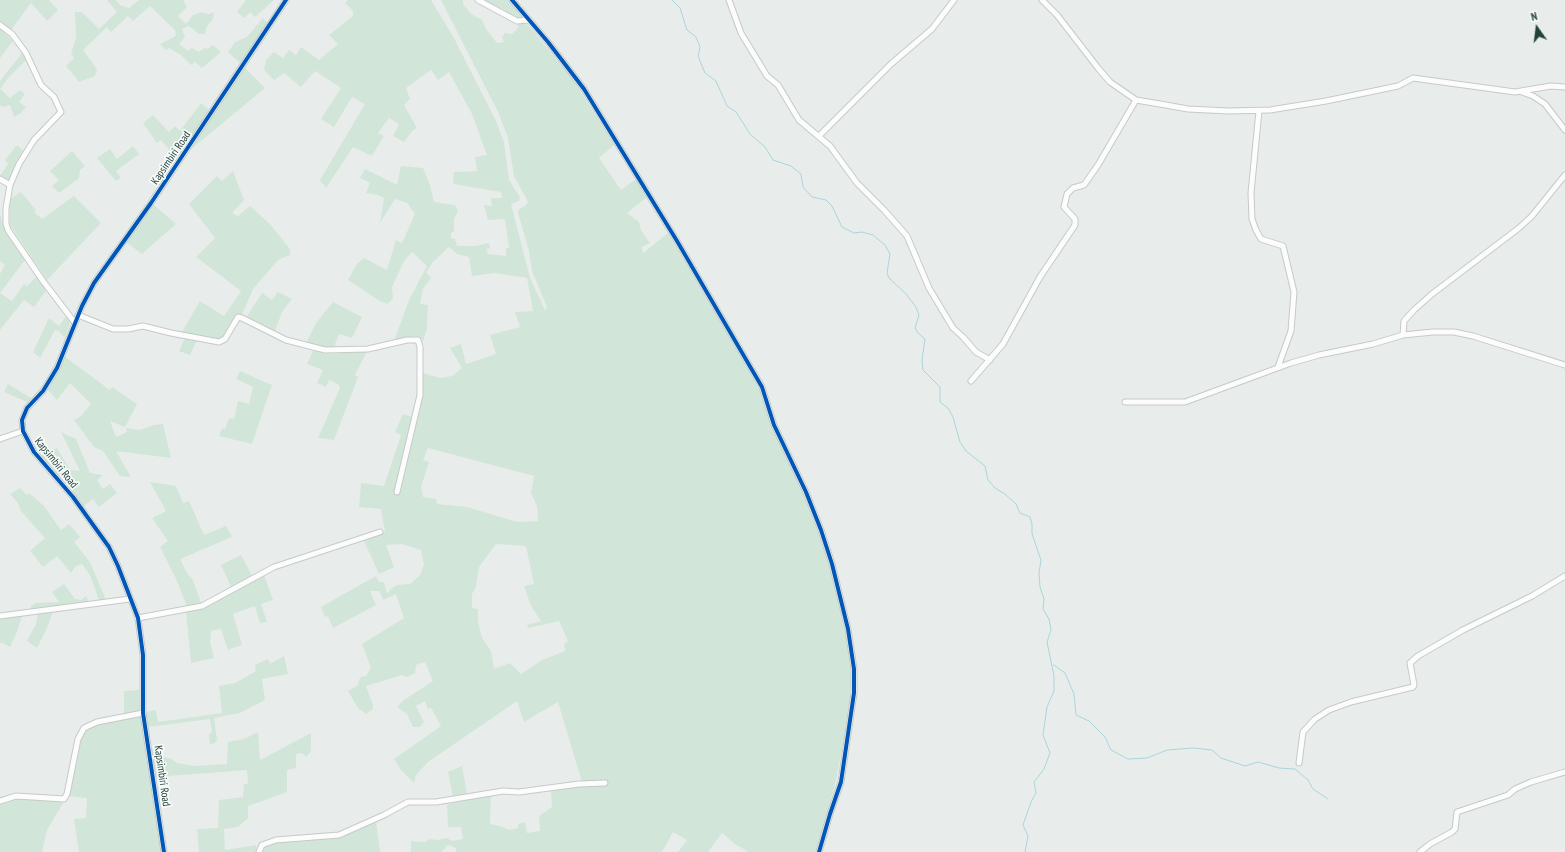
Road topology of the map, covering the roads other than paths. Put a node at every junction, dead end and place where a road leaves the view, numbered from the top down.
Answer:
1 (286, 0) edge
2 (478, 0) edge
3 (512, 0) edge
4 (729, 0) edge
5 (954, 0) edge
6 (1042, 0) edge
7 (528, 20) junction
8 (0, 25) edge
9 (1565, 86) edge
10 (1520, 92) junction
11 (1136, 100) junction
12 (1259, 111) junction
13 (1565, 130) edge
14 (820, 135) junction
15 (1565, 175) edge
16 (0, 179) edge
17 (10, 186) junction
18 (78, 315) junction
19 (75, 323) junction
20 (1403, 334) junction
21 (990, 360) junction
22 (1565, 364) edge
23 (1278, 367) junction
24 (971, 381) dead end
25 (1125, 402) dead end
26 (23, 431) junction
27 (0, 440) edge
28 (397, 492) dead end
29 (380, 532) dead end
30 (1565, 576) edge
31 (130, 599) junction
32 (0, 616) edge
33 (138, 618) junction
34 (144, 713) junction
35 (1299, 763) dead end
36 (1565, 772) edge
37 (605, 783) dead end
38 (0, 801) edge
39 (164, 852) edge
40 (259, 852) edge
41 (819, 852) edge
42 (1420, 852) edge

1 - 18 street, Kapsimbiri Road
2 - 7 street
3 - 7 street
4 - 14 street
5 - 14 street
6 - 11 street
7 - 41 street
8 - 17 street
9 - 10 street
10 - 12 street
10 - 13 street
11 - 12 street
11 - 21 street
12 - 23 street
14 - 21 street
15 - 20 street
16 - 17 street
17 - 19 street
18 - 19 street, Kapsimbiri Road
18 - 28 street
19 - 26 street, Kapsimbiri Road
20 - 22 street
20 - 23 street
21 - 24 street
23 - 25 street
26 - 27 street
26 - 31 street, Kapsimbiri Road
29 - 33 street
30 - 35 street
31 - 32 street
31 - 33 street, Kapsimbiri Road
33 - 34 street, Kapsimbiri Road
34 - 38 street
34 - 39 street, Kapsimbiri Road
36 - 42 street
37 - 40 street

